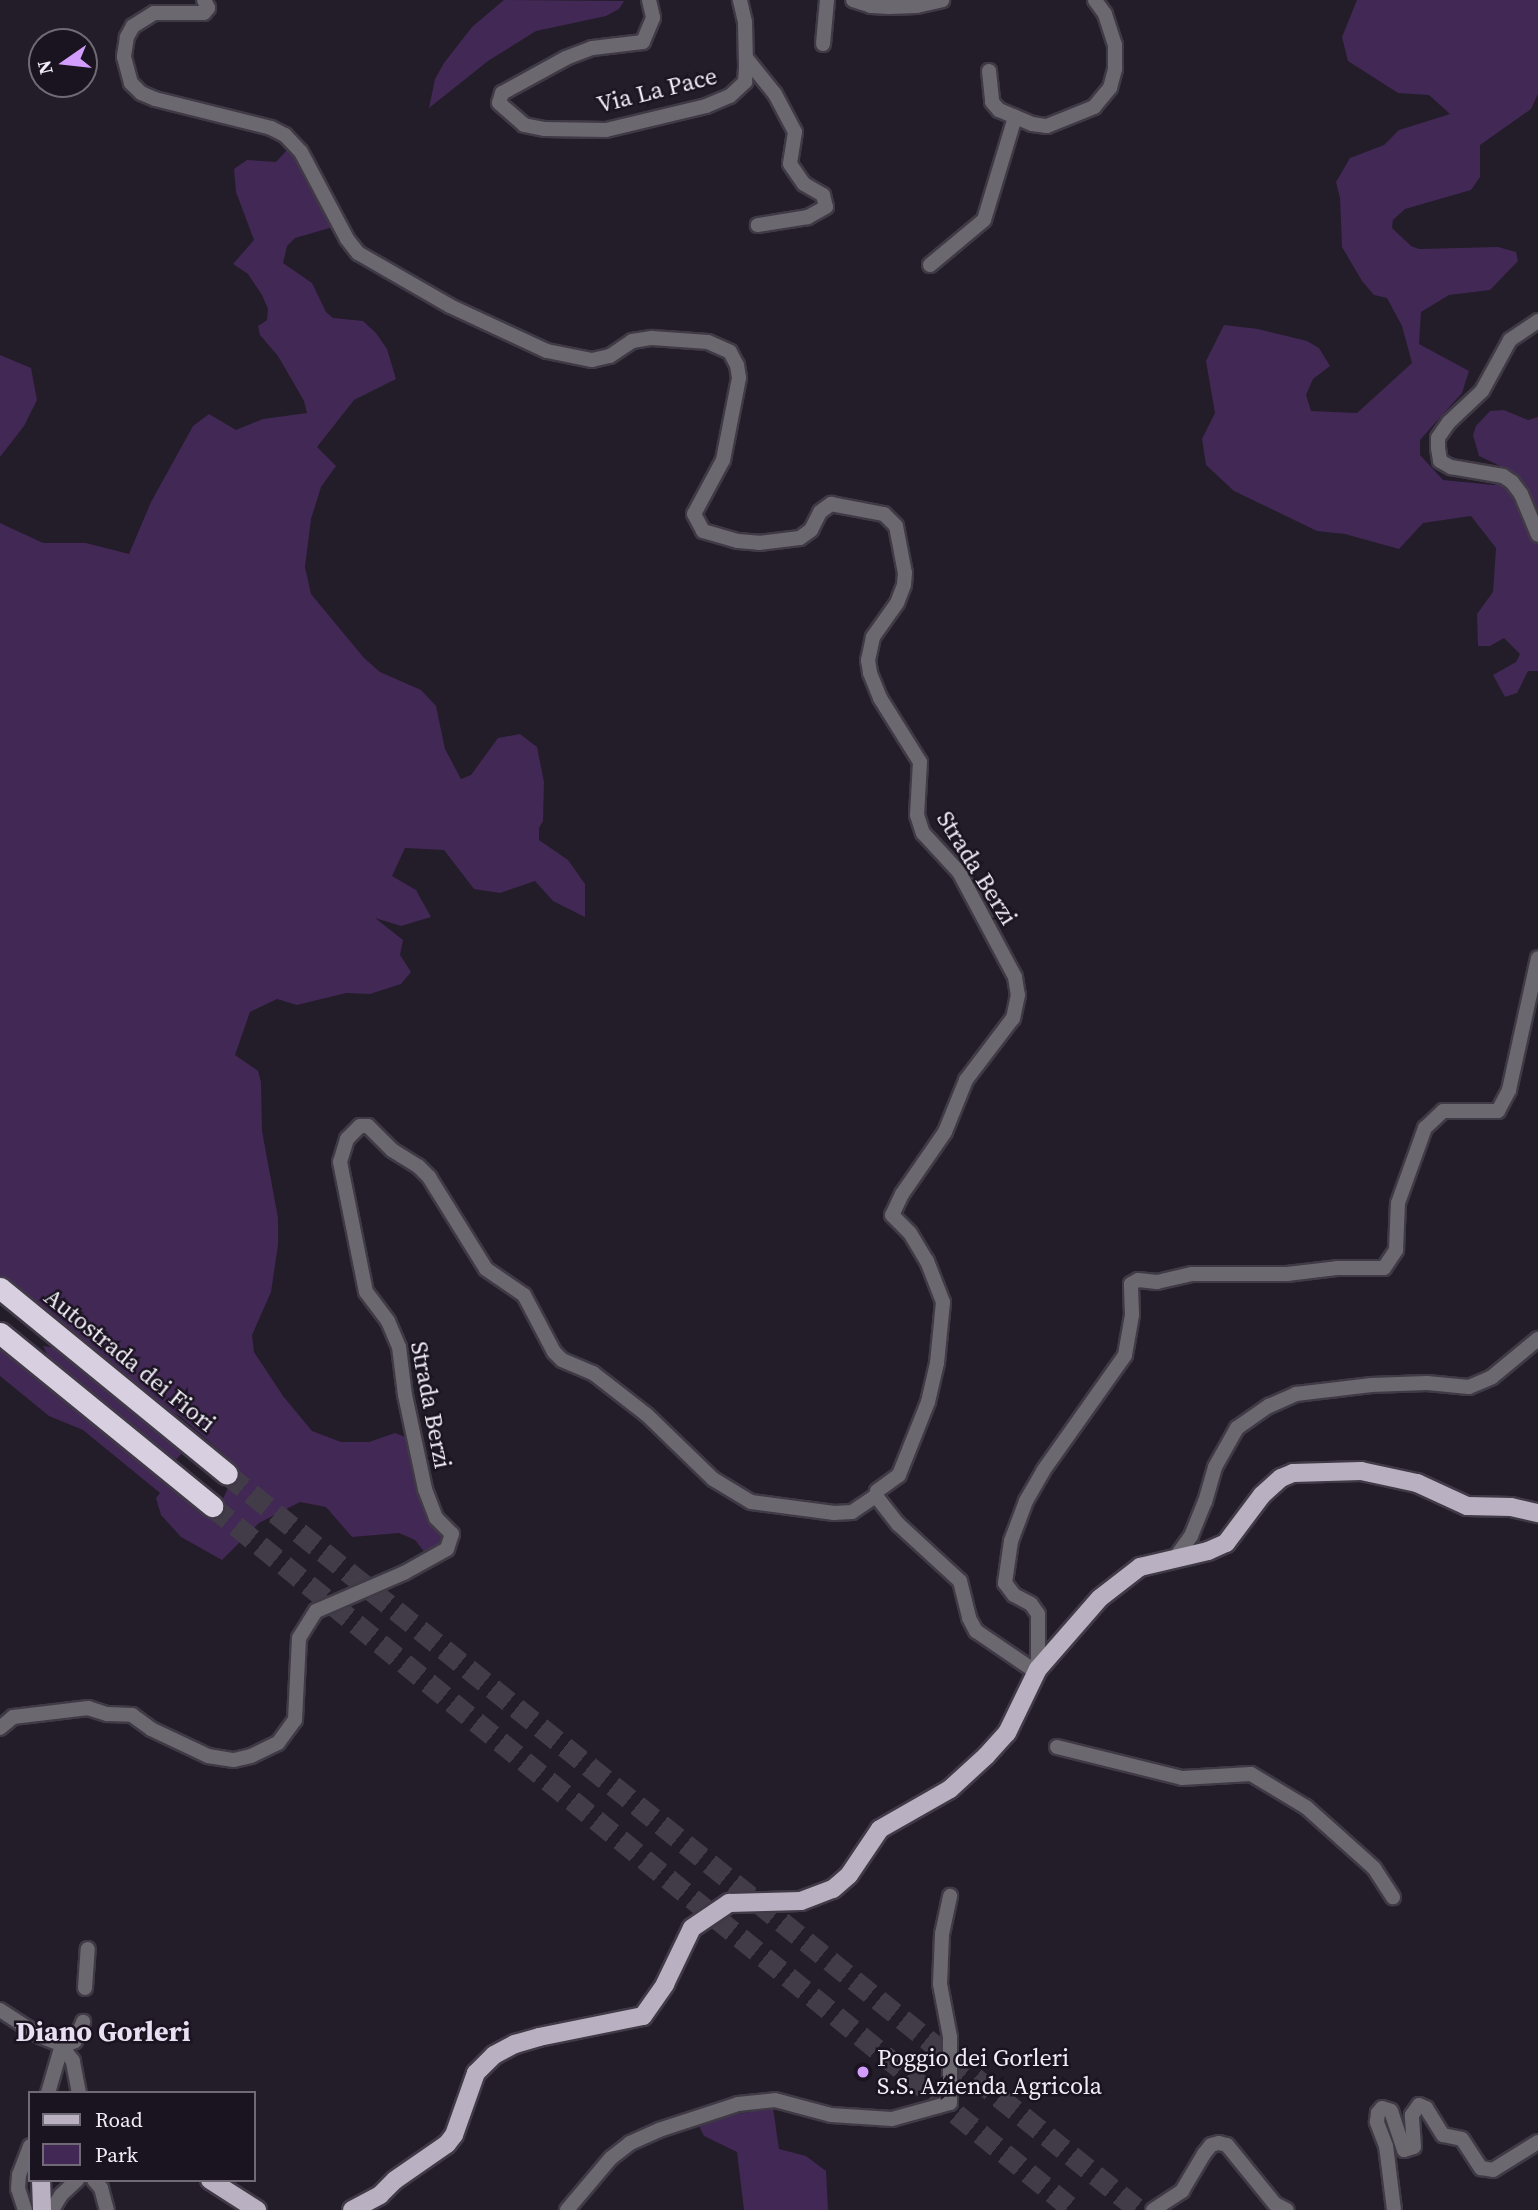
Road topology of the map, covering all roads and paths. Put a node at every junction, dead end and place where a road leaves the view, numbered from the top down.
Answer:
1 (204, 0) edge
2 (649, 0) edge
3 (740, 0) edge
4 (827, 0) edge
5 (853, 0) edge
6 (942, 0) edge
7 (1095, 0) edge
8 (823, 44) dead end
9 (746, 58) junction
10 (989, 71) dead end
11 (1015, 117) junction
12 (758, 225) dead end
13 (930, 265) dead end
14 (1538, 321) edge
15 (1538, 535) edge
16 (1538, 958) edge
17 (0, 1288) edge
18 (0, 1333) edge
19 (1538, 1339) edge
20 (227, 1474) tunnel mouth
21 (876, 1496) junction
22 (212, 1506) tunnel mouth
23 (1538, 1513) edge
24 (1175, 1558) junction
25 (1037, 1671) junction
26 (0, 1728) edge
27 (1057, 1746) dead end
28 (950, 1896) dead end
29 (1393, 1896) dead end
30 (88, 1949) dead end
31 (85, 1988) dead end
32 (0, 2010) edge
33 (83, 2022) dead end
34 (62, 2047) junction
35 (49, 2091) edge
36 (79, 2091) edge
37 (1538, 2141) edge
38 (28, 2151) edge
39 (41, 2182) edge
40 (75, 2182) edge
41 (96, 2182) edge
42 (213, 2182) edge
43 (25, 2210) edge
44 (42, 2210) edge
45 (51, 2210) edge
46 (107, 2210) edge
47 (257, 2210) edge
48 (352, 2210) edge
49 (568, 2210) edge
50 (1153, 2210) edge
51 (1287, 2210) edge
52 (1394, 2210) edge

1 - 21 street, Strada Berzi
2 - 9 street, Via La Pace
3 - 9 street, Via La Pace
4 - 8 street
5 - 6 street
7 - 11 street
9 - 12 street
10 - 11 street
11 - 13 street
14 - 15 street
16 - 25 street
17 - 20 highway, Autostrada dei Fiori
18 - 22 highway
19 - 24 street
21 - 25 street
21 - 26 street, Strada Berzi
23 - 24 main road
24 - 25 main road
25 - 48 main road
27 - 29 street
28 - 49 street
30 - 31 street
32 - 34 street
33 - 34 street
34 - 35 street
34 - 36 street
37 - 52 street
38 - 43 street
39 - 44 main road
40 - 45 street
41 - 46 street
42 - 47 main road
50 - 51 street

